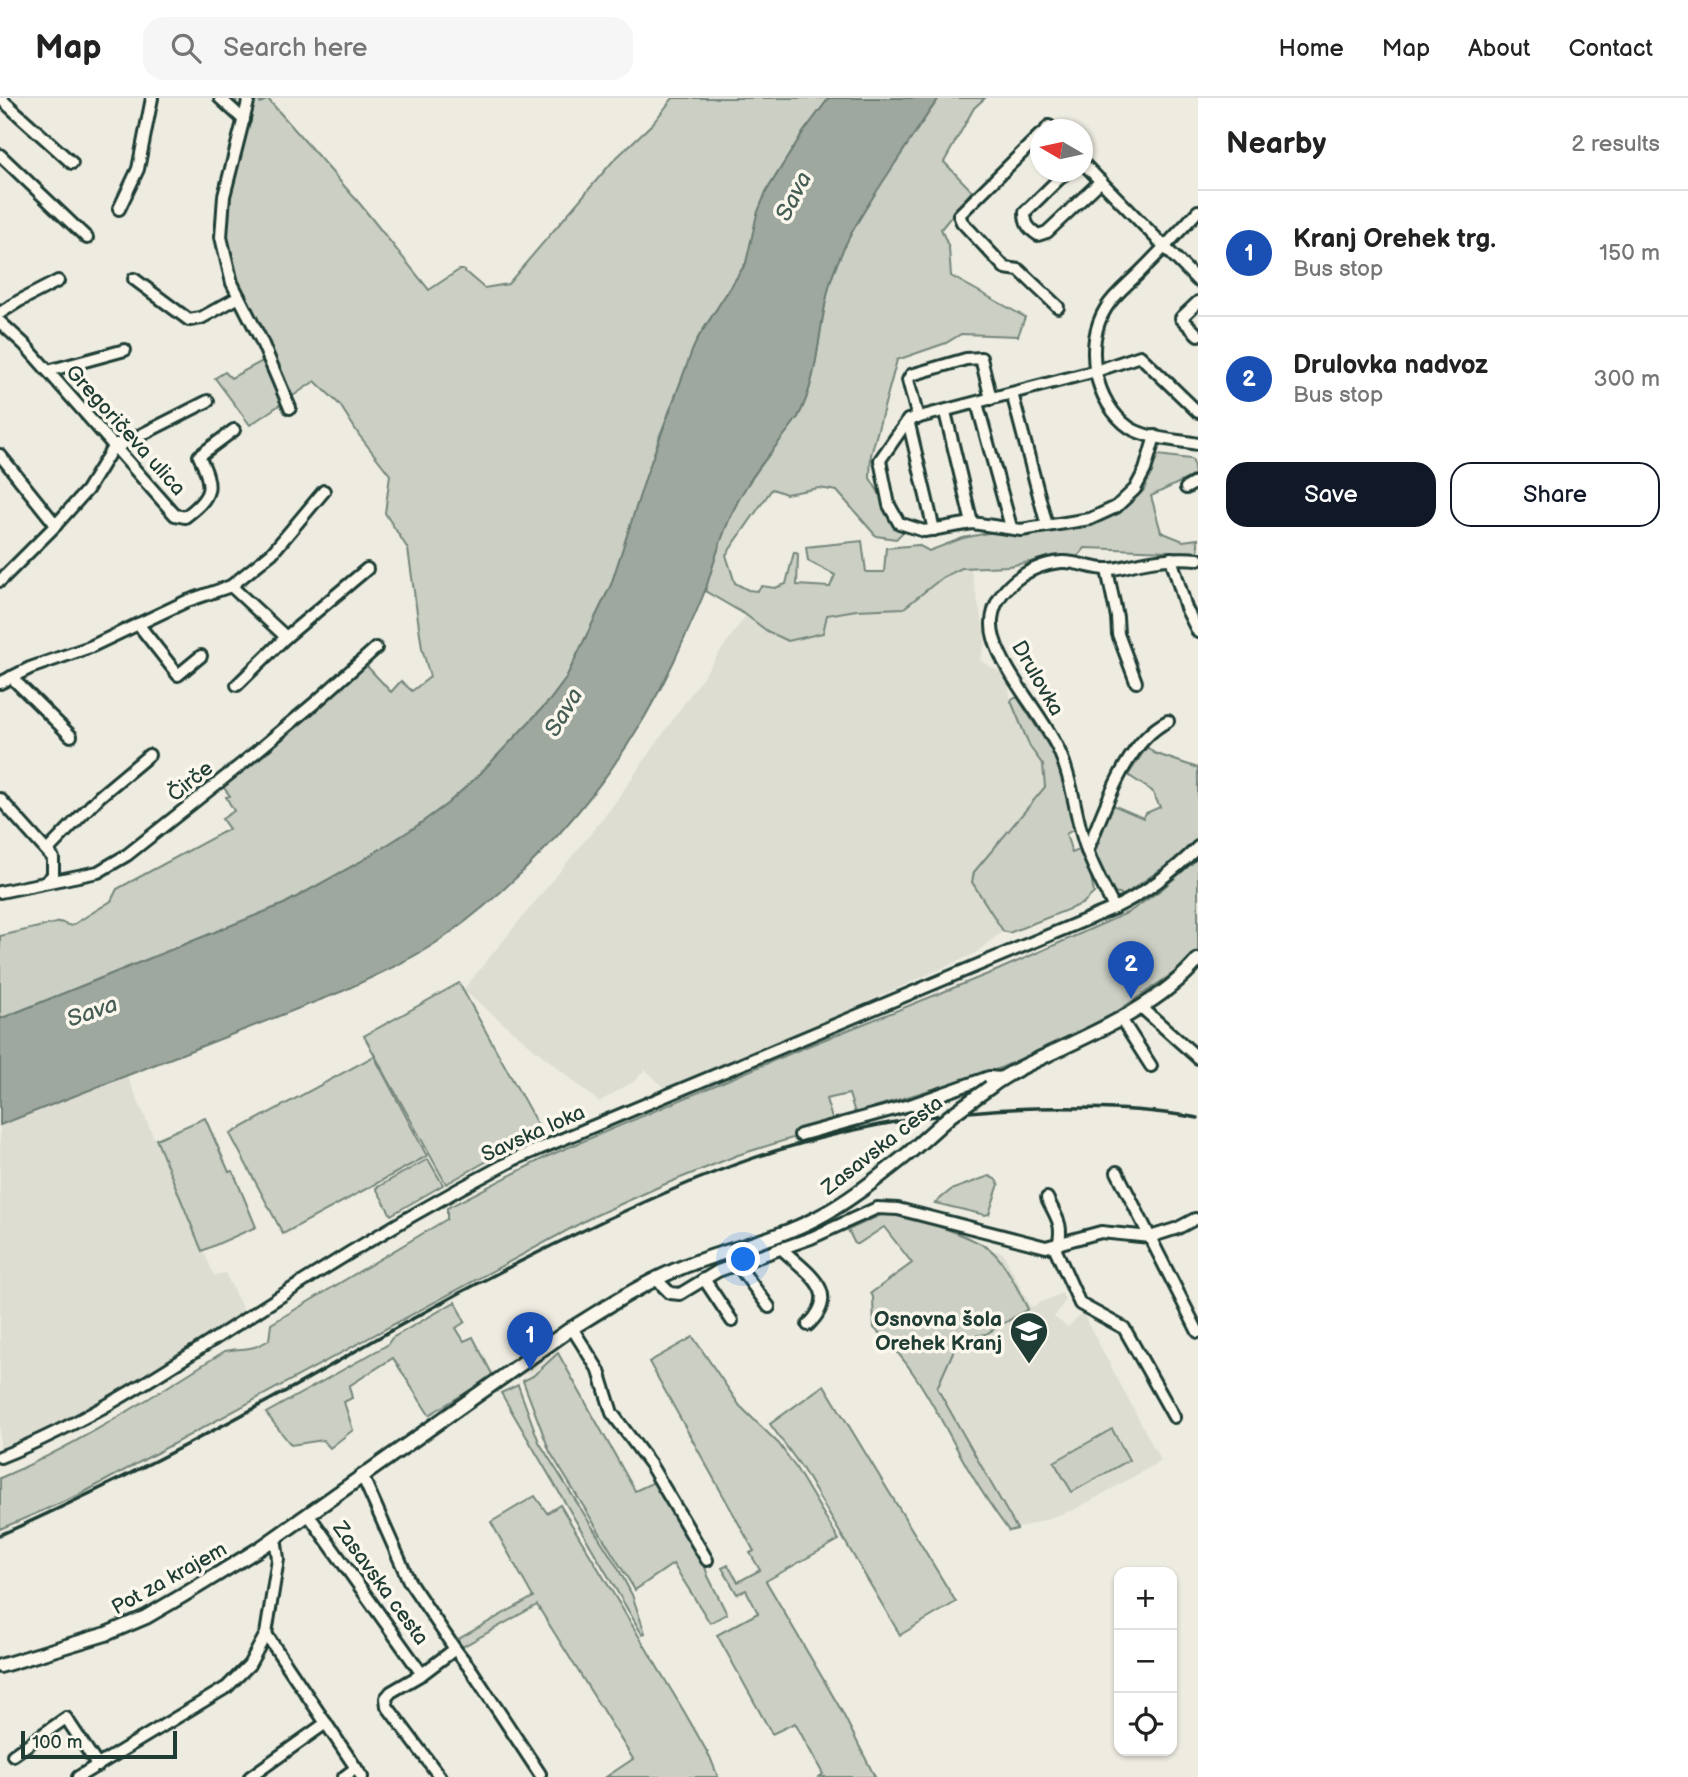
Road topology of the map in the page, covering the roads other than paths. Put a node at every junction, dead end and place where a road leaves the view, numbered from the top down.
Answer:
1 (0, 98) edge
2 (152, 98) edge
3 (220, 98) edge
4 (249, 98) edge
5 (244, 120) junction
6 (1030, 146) edge
7 (0, 155) edge
8 (72, 163) dead end
9 (1093, 173) edge
10 (1101, 181) junction
11 (1056, 182) edge
12 (119, 209) dead end
13 (1198, 211) edge
14 (87, 238) dead end
15 (1164, 248) junction
16 (134, 279) dead end
17 (1198, 281) edge
18 (58, 282) dead end
19 (239, 296) junction
20 (1198, 302) edge
21 (1058, 307) dead end
22 (0, 313) edge
23 (0, 322) edge
24 (1198, 335) edge
25 (125, 350) dead end
26 (48, 371) junction
27 (1096, 371) junction
28 (1013, 393) junction
29 (991, 399) junction
30 (208, 401) dead end
31 (977, 403) junction
32 (290, 408) dead end
33 (945, 411) junction
34 (1198, 412) edge
35 (913, 419) junction
36 (234, 430) dead end
37 (1155, 436) junction
38 (1198, 443) edge
39 (115, 444) junction
40 (0, 455) edge
41 (1198, 481) edge
42 (1185, 488) dead end
43 (324, 491) dead end
44 (972, 523) junction
45 (56, 525) junction
46 (1047, 526) junction
47 (1011, 527) junction
48 (934, 530) junction
49 (1171, 558) junction
50 (1198, 559) edge
51 (367, 569) dead end
52 (1107, 570) junction
53 (0, 581) edge
54 (232, 586) junction
55 (138, 624) junction
56 (1198, 632) edge
57 (286, 637) junction
58 (376, 648) dead end
59 (201, 656) dead end
60 (11, 677) junction
61 (1136, 682) dead end
62 (0, 683) edge
63 (237, 685) dead end
64 (1168, 721) dead end
65 (71, 736) dead end
66 (149, 755) dead end
67 (0, 799) edge
68 (1198, 847) edge
69 (47, 851) junction
70 (1087, 851) junction
71 (47, 881) junction
72 (0, 892) edge
73 (1114, 908) junction
74 (1198, 960) edge
75 (1141, 1007) junction
76 (1121, 1019) junction
77 (1198, 1058) edge
78 (1151, 1066) dead end
79 (1001, 1078) junction
80 (800, 1135) dead end
81 (1117, 1172) dead end
82 (1047, 1198) dead end
83 (1197, 1217) edge
84 (1150, 1237) junction
85 (1056, 1246) junction
86 (781, 1248) junction
87 (737, 1264) junction
88 (704, 1279) junction
89 (657, 1280) junction
90 (769, 1307) dead end
91 (732, 1321) dead end
92 (808, 1325) dead end
93 (572, 1328) junction
94 (1198, 1332) edge
95 (1174, 1417) dead end
96 (0, 1457) edge
97 (362, 1475) junction
98 (308, 1514) junction
99 (273, 1539) junction
100 (707, 1560) dead end
101 (266, 1634) junction
102 (455, 1649) junction
103 (0, 1666) edge
104 (422, 1674) junction
105 (326, 1723) junction
106 (13, 1755) dead end
107 (98, 1766) junction
108 (359, 1772) edge
109 (540, 1774) dead end
110 (79, 1777) edge
111 (250, 1777) edge
112 (344, 1777) edge
113 (440, 1777) edge

1 - 8 street
2 - 12 street
3 - 5 street
4 - 5 street
5 - 19 street
6 - 21 street
7 - 14 street
9 - 10 street
10 - 11 street
10 - 15 street
13 - 15 street
15 - 17 street
15 - 27 street
16 - 19 street
18 - 22 street
19 - 32 street
20 - 24 street
23 - 26 street, Gregoričeva ulica
25 - 26 street, Gregoričeva ulica
26 - 39 street, Gregoričeva ulica
27 - 28 street
27 - 34 street
27 - 37 street
28 - 29 street
28 - 46 street
29 - 31 street
29 - 35 street
30 - 39 street
31 - 33 street
31 - 47 street
33 - 35 street
33 - 44 street
35 - 48 street
35 - 48 street
36 - 39 street, Gregoričeva ulica
37 - 38 street
37 - 46 street
39 - 45 street
40 - 45 street
41 - 42 street
43 - 54 street
44 - 47 street
44 - 48 street
45 - 53 street
46 - 47 street
49 - 50 street, Drulovka
49 - 52 street, Drulovka
49 - 56 street
51 - 57 street
52 - 61 street
52 - 70 street, Drulovka
54 - 55 street
54 - 57 street
55 - 59 street
55 - 60 street
57 - 63 street
58 - 71 street, Čirče
60 - 62 street
60 - 65 street
64 - 70 street
66 - 69 street
67 - 69 street
68 - 73 street
69 - 71 street
70 - 73 street, Drulovka
71 - 72 street, Čirče
73 - 96 street, Savska loka
74 - 75 street
75 - 76 street, Zasavska cesta
75 - 77 street
76 - 78 street
76 - 79 street, Zasavska cesta
79 - 80 street
79 - 89 street, Zasavska cesta, bridge
81 - 84 street
82 - 85 street
83 - 84 street, Zasavska cesta
84 - 85 street, Zasavska cesta
84 - 94 street
85 - 86 street, Zasavska cesta
85 - 95 street
86 - 87 street, Zasavska cesta
86 - 92 street
87 - 88 street, Zasavska cesta
87 - 90 street
88 - 89 street, Zasavska cesta
88 - 91 street
89 - 93 street, Zasavska cesta
93 - 97 street, Zasavska cesta
93 - 100 street
97 - 98 street, Zasavska cesta
97 - 102 street, Zasavska cesta
98 - 99 street, Zasavska cesta
98 - 104 street, Zasavska cesta
99 - 101 street
99 - 103 street, Pot za krajem
101 - 105 street
101 - 107 street
102 - 104 street
102 - 109 street, Zasavska cesta
104 - 113 street
105 - 108 street
105 - 111 street
106 - 107 street
107 - 110 street
108 - 112 street

